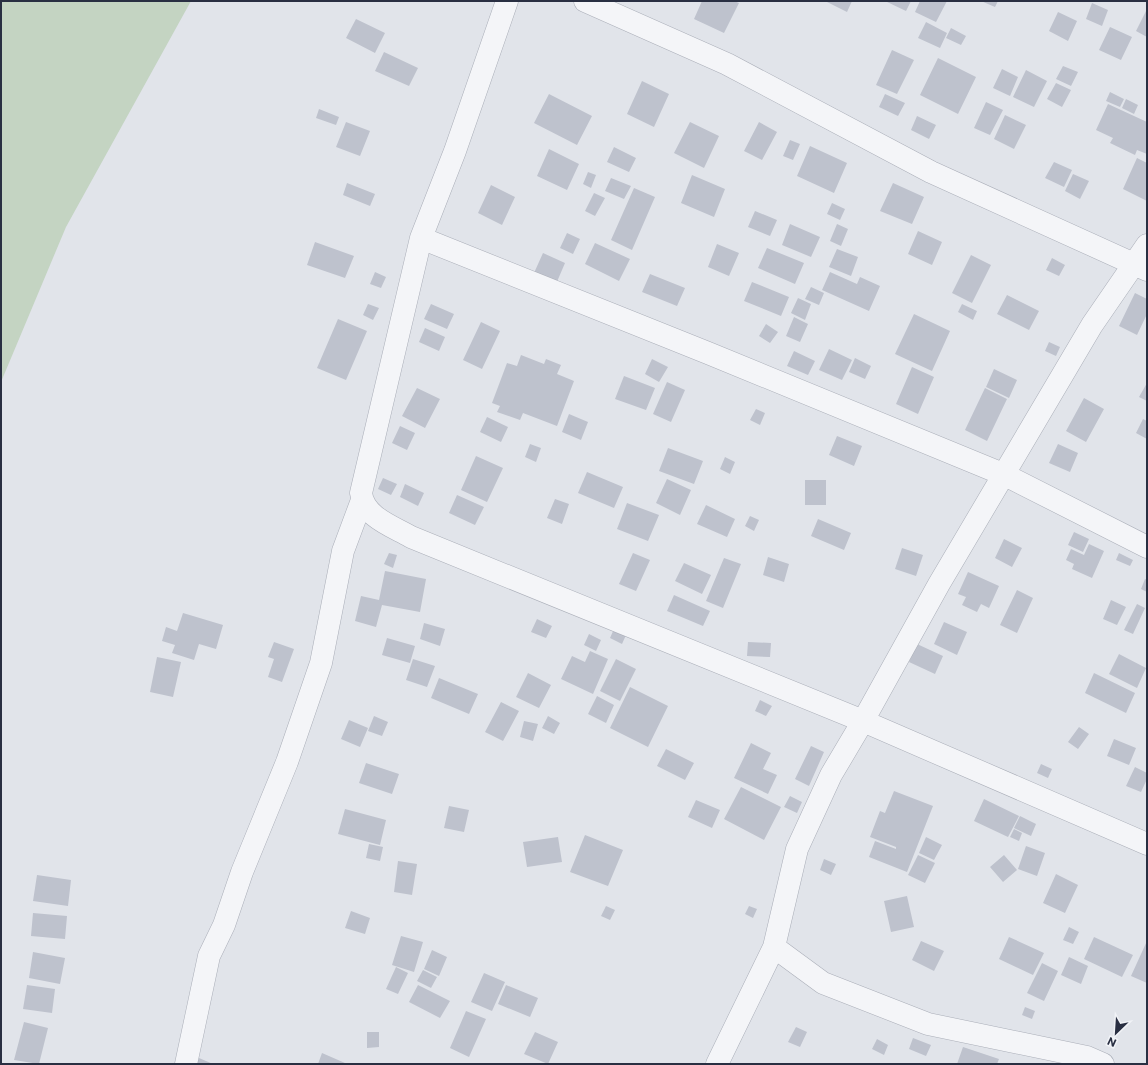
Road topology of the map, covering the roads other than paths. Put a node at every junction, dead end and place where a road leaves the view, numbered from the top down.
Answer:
1 (507, 1) edge
2 (585, 1) edge
3 (421, 238) junction
4 (1147, 245) edge
5 (1141, 268) edge
6 (1005, 475) junction
7 (362, 500) junction
8 (1147, 547) edge
9 (863, 721) junction
10 (1147, 844) edge
11 (774, 947) junction
12 (186, 1064) edge
13 (718, 1064) edge
14 (1103, 1064) edge

1 - 3 street
2 - 5 street
3 - 6 street
3 - 7 street
4 - 5 street
5 - 6 street
6 - 8 street
6 - 9 street
7 - 9 street
7 - 12 street
9 - 10 street
9 - 11 street
11 - 13 street
11 - 14 street

